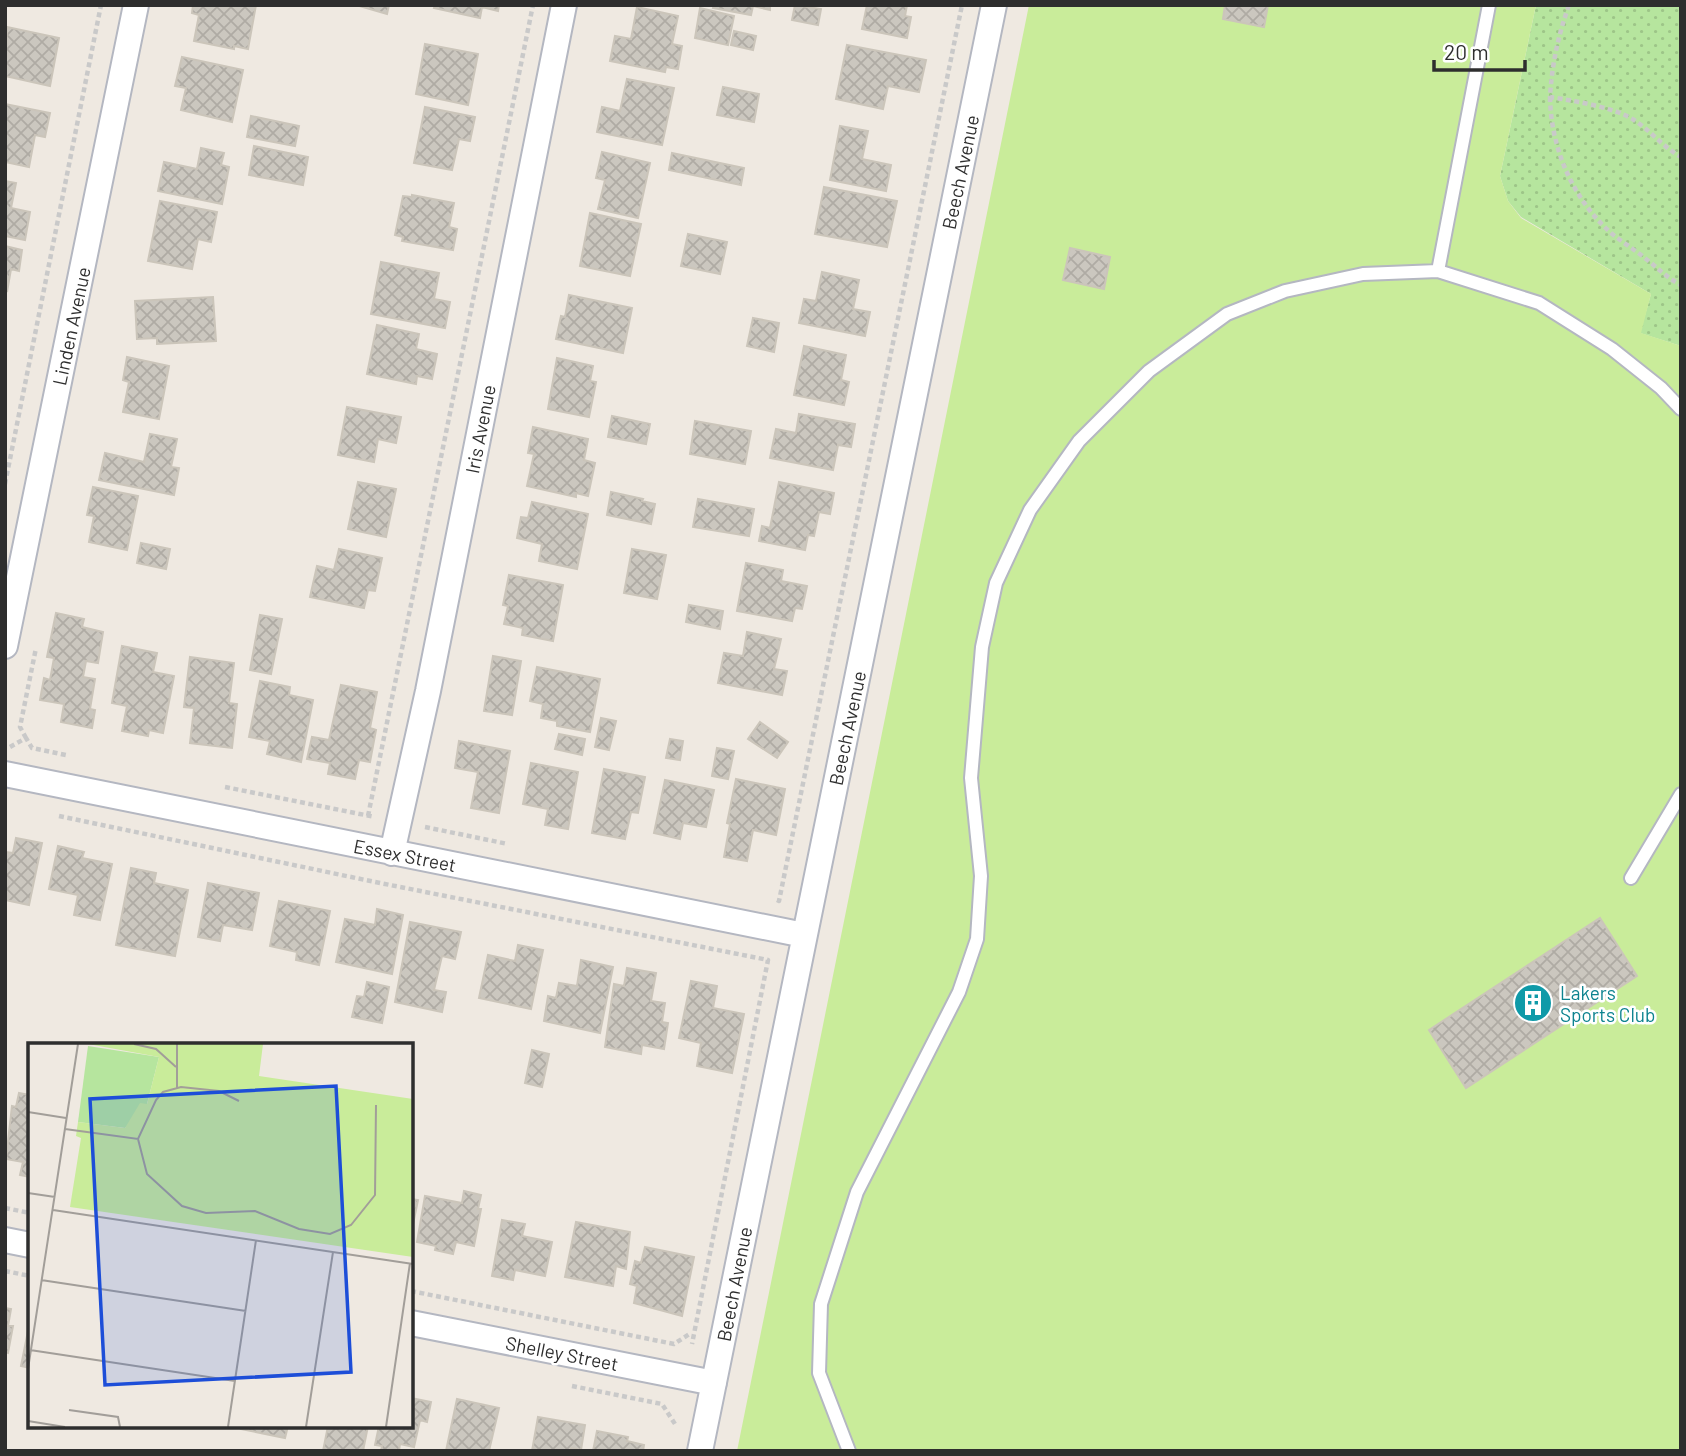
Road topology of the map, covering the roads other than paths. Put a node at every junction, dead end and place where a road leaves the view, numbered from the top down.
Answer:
1 (136, 5) edge
2 (564, 5) edge
3 (994, 5) edge
4 (1489, 5) edge
5 (1438, 271) junction
6 (1681, 409) edge
7 (5, 646) edge
8 (5, 774) edge
9 (1681, 794) edge
10 (393, 853) junction
11 (1630, 878) dead end
12 (804, 935) junction
13 (5, 1240) edge
14 (28, 1245) edge
15 (413, 1323) edge
16 (714, 1383) junction
17 (700, 1451) edge
18 (849, 1451) edge

1 - 7 street, Linden Avenue
2 - 10 street, Iris Avenue
3 - 12 street, Beech Avenue
4 - 5 lane
5 - 6 lane
5 - 18 lane
8 - 10 street, Essex Street
9 - 11 lane
10 - 12 street, Essex Street
12 - 16 street, Beech Avenue
13 - 14 street
15 - 16 street, Shelley Street
16 - 17 street, Beech Avenue

